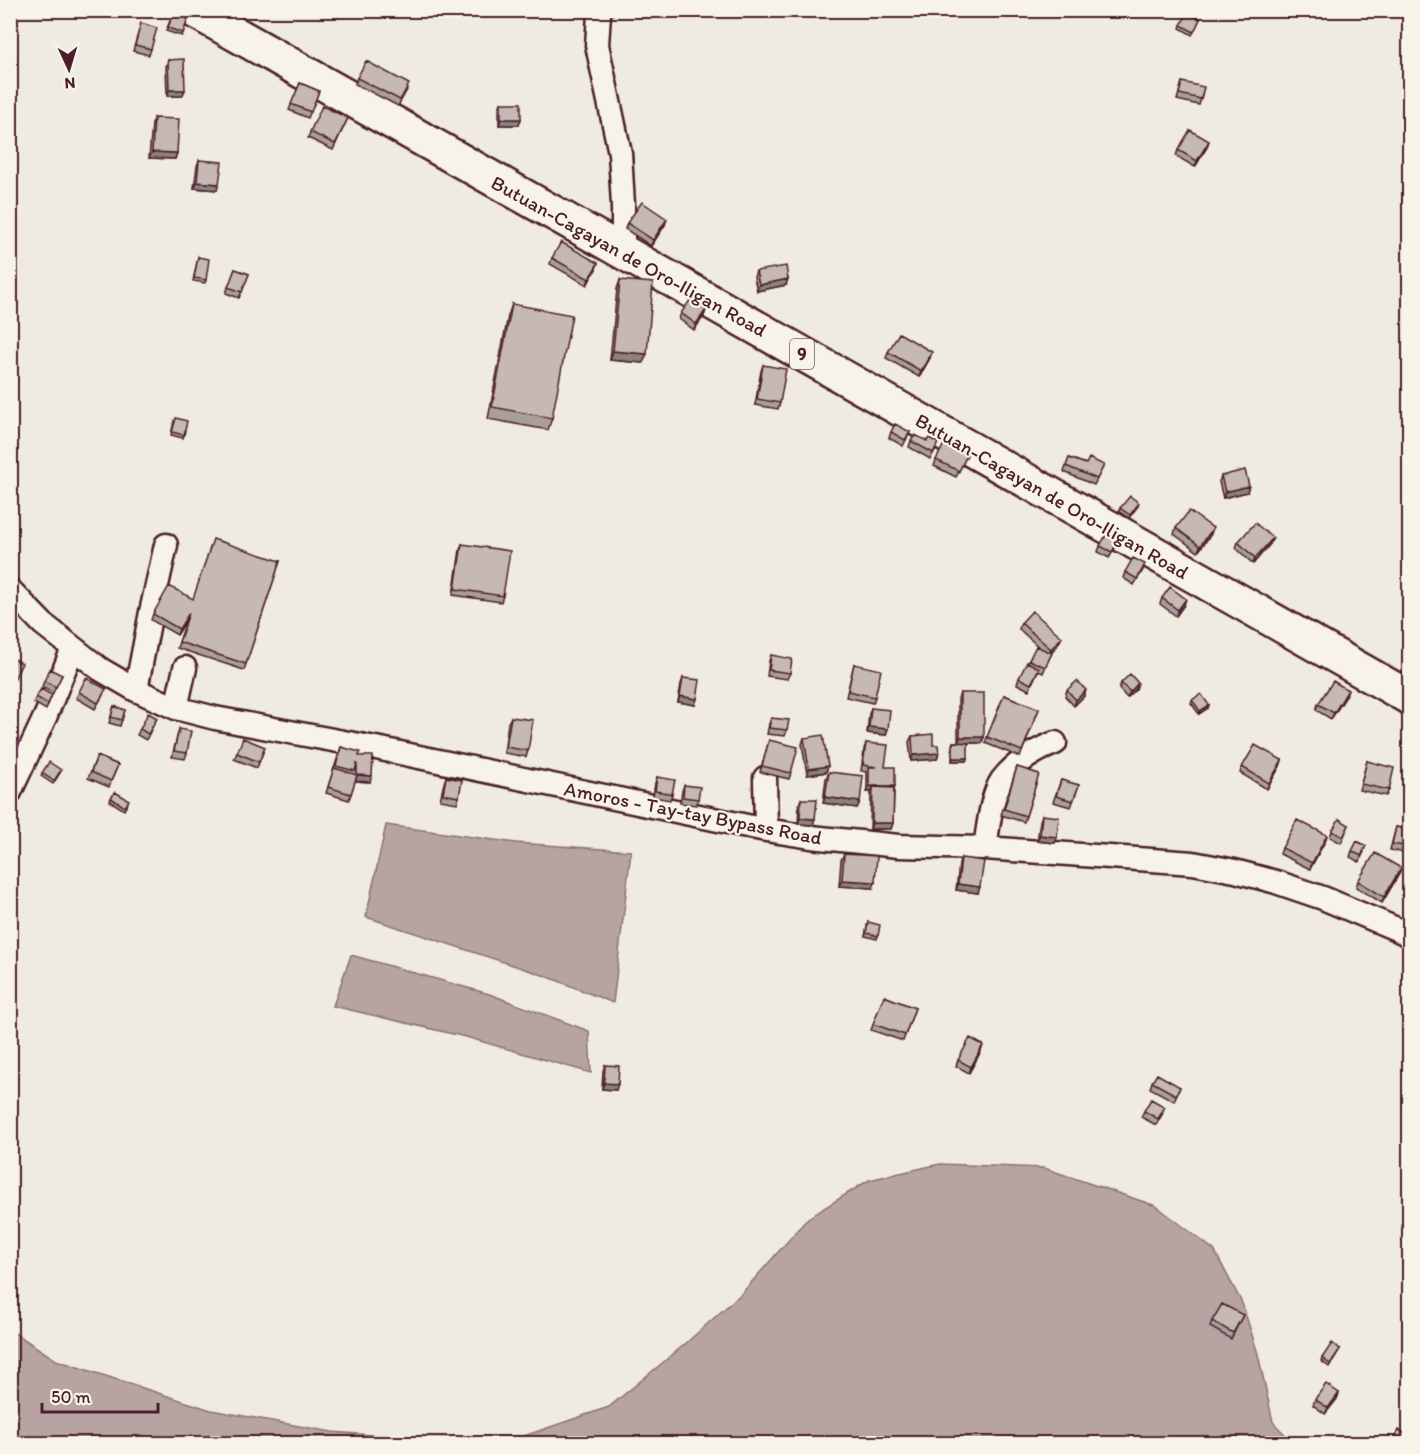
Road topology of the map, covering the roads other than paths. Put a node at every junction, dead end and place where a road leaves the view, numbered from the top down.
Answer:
1 (193, 10) edge
2 (600, 10) edge
3 (623, 252) junction
4 (166, 545) dead end
5 (10, 590) edge
6 (74, 648) junction
7 (185, 668) dead end
8 (136, 690) junction
9 (1410, 698) edge
10 (176, 708) junction
11 (1055, 743) dead end
12 (765, 778) dead end
13 (10, 792) edge
14 (766, 830) junction
15 (985, 848) junction
16 (1410, 936) edge

1 - 3 highway, Butuan-Cagayan de Oro-Iligan Road / 9
2 - 3 street
3 - 9 highway, Butuan-Cagayan de Oro-Iligan Road / 9
4 - 8 street
5 - 6 street, Amoros - Tay-tay Bypass Road
6 - 8 street, Amoros - Tay-tay Bypass Road
6 - 13 street
7 - 10 street
8 - 10 street, Amoros - Tay-tay Bypass Road
10 - 14 street, Amoros - Tay-tay Bypass Road
11 - 15 street
12 - 14 street
14 - 15 street, Amoros - Tay-tay Bypass Road
15 - 16 street, Amoros - Tay-tay Bypass Road

